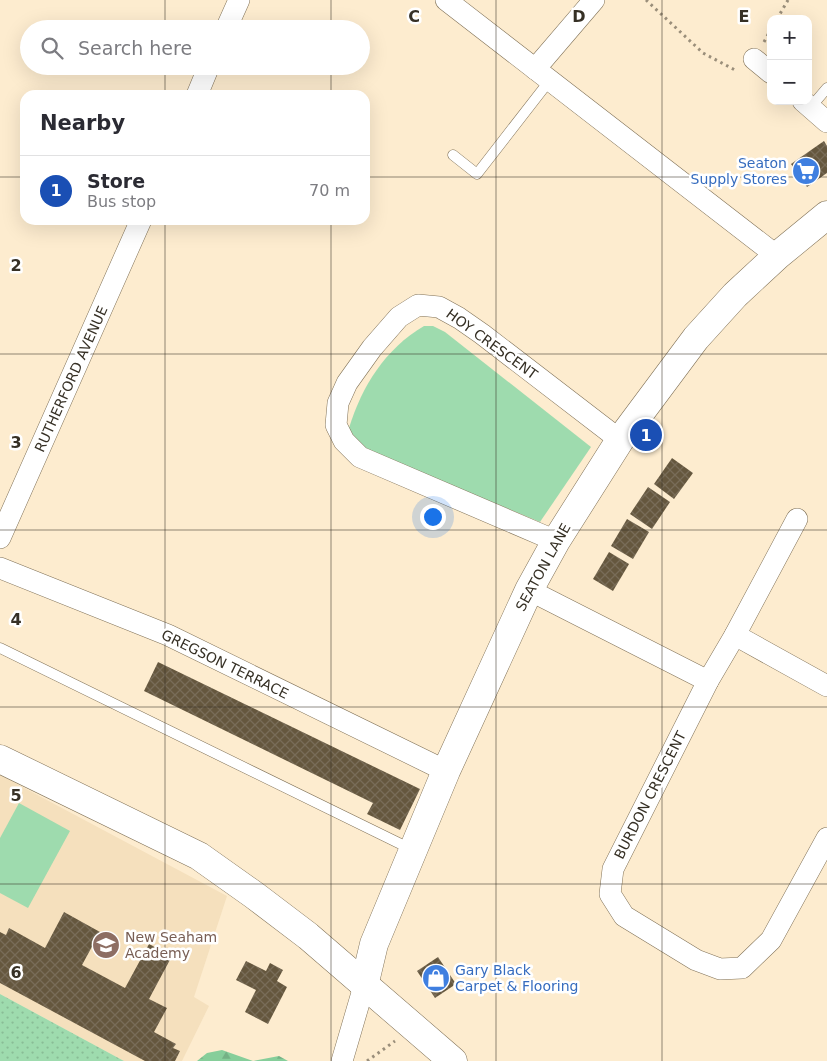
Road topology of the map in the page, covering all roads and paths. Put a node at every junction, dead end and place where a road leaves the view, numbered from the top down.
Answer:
1 (239, 0) edge
2 (446, 0) edge
3 (594, 0) edge
4 (646, 0) edge
5 (788, 0) edge
6 (779, 15) edge
7 (230, 20) edge
8 (754, 59) joint
9 (767, 70) edge
10 (543, 74) junction
11 (205, 75) edge
12 (827, 88) edge
13 (199, 90) edge
14 (812, 100) edge
15 (808, 105) edge
16 (827, 122) edge
17 (453, 155) dead end
18 (827, 215) edge
19 (139, 225) edge
20 (777, 256) junction
21 (620, 440) junction
22 (797, 519) dead end
23 (0, 538) edge
24 (556, 541) junction
25 (0, 568) edge
26 (529, 590) junction
27 (736, 635) junction
28 (0, 648) edge
29 (708, 681) junction
30 (827, 686) edge
31 (0, 759) edge
32 (446, 771) junction
33 (827, 838) edge
34 (414, 850) junction
35 (364, 986) junction
36 (395, 1041) dead end
37 (342, 1061) edge
38 (367, 1061) edge
39 (453, 1061) edge

1 - 7 street
2 - 10 street
3 - 10 street
4 - 8 path
5 - 6 path
8 - 9 street
10 - 17 lane
10 - 20 street
11 - 13 street
12 - 14 lane
15 - 16 street
18 - 20 main road, SEATON LANE
19 - 23 street, RUTHERFORD AVENUE
20 - 21 main road, SEATON LANE
21 - 24 main road, SEATON LANE
21 - 24 street, HOY CRESCENT
22 - 27 street, BURDON CRESCENT
24 - 26 main road, SEATON LANE
25 - 32 street, GREGSON TERRACE
26 - 29 street
26 - 32 main road, SEATON LANE
27 - 29 street, BURDON CRESCENT
27 - 30 street
28 - 34 lane
29 - 33 street, BURDON CRESCENT
31 - 35 main road
32 - 34 main road, SEATON LANE
34 - 35 main road, SEATON LANE
35 - 37 street
35 - 39 main road
36 - 38 path

